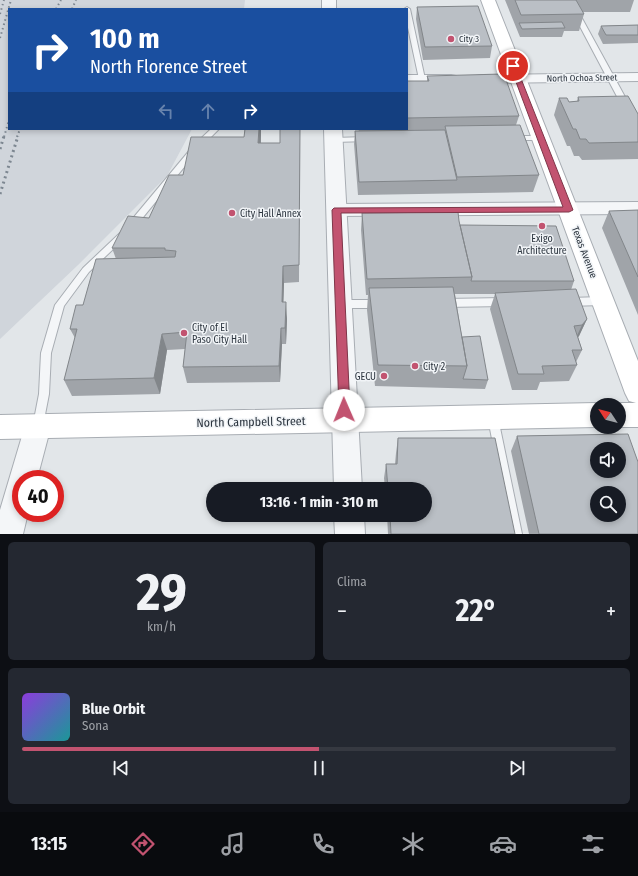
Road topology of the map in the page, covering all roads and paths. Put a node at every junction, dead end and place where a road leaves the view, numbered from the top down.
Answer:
1 (488, 0) edge
2 (569, 0) edge
3 (408, 14) edge
4 (611, 77) junction
5 (638, 77) edge
6 (408, 79) edge
7 (422, 79) junction
8 (518, 79) junction
9 (631, 115) edge
10 (214, 130) edge
11 (334, 134) edge
12 (502, 138) edge
13 (541, 138) junction
14 (372, 139) edge
15 (638, 208) edge
16 (337, 210) junction
17 (569, 210) junction
18 (604, 301) junction
19 (515, 302) edge
20 (561, 302) edge
21 (438, 303) edge
22 (340, 304) junction
23 (391, 304) edge
24 (638, 393) edge
25 (638, 414) edge
26 (590, 415) edge
27 (626, 415) edge
28 (493, 418) junction
29 (344, 420) junction
30 (38, 426) junction
31 (0, 427) edge
32 (26, 470) edge
33 (348, 482) edge
34 (12, 519) edge
35 (349, 522) edge
36 (8, 534) edge
37 (350, 534) edge
38 (516, 534) edge

1 - 8 main road, Texas Avenue
2 - 4 lane
3 - 7 lane
4 - 5 street, North Ochoa Street
4 - 8 street, North Ochoa Street
4 - 9 lane
6 - 7 street, North Ochoa Street
7 - 8 street, North Ochoa Street
8 - 13 main road, Texas Avenue
10 - 30 lane
11 - 14 lane
11 - 16 street
12 - 13 lane
13 - 17 main road, Texas Avenue
15 - 17 street
16 - 17 street
16 - 22 street
17 - 18 main road, Texas Avenue
18 - 20 lane
18 - 24 main road, Texas Avenue
19 - 21 lane
22 - 23 lane
22 - 29 street
25 - 27 main road
26 - 28 main road, North Campbell Street
28 - 29 main road, North Campbell Street
28 - 38 lane
29 - 30 main road, North Campbell Street
29 - 33 street
30 - 31 main road, North Campbell Street
30 - 32 street
34 - 36 street
35 - 37 street

